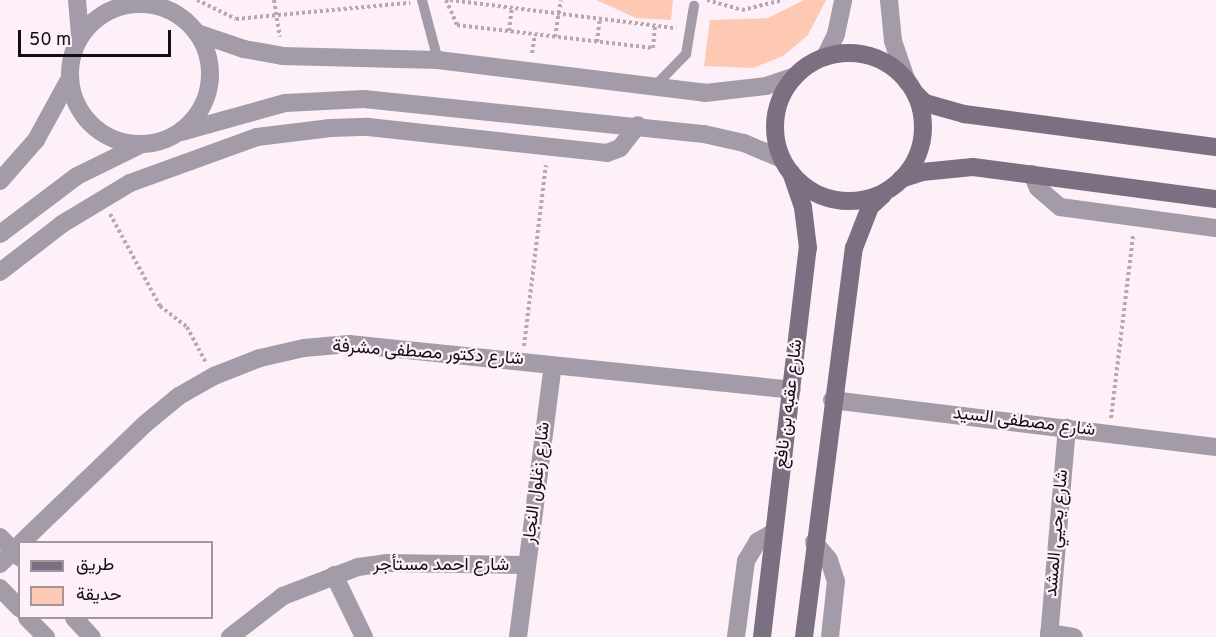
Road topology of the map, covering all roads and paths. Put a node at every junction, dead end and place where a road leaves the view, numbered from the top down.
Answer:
1 (77, 0) edge
2 (197, 0) edge
3 (274, 0) edge
4 (422, 0) edge
5 (448, 0) edge
6 (561, 0) edge
7 (707, 0) edge
8 (783, 0) edge
9 (843, 0) edge
10 (889, 0) edge
11 (399, 2) edge
12 (165, 5) edge
13 (694, 6) dead end
14 (512, 7) junction
15 (559, 13) junction
16 (277, 16) junction
17 (600, 18) junction
18 (656, 25) junction
19 (691, 30) junction
20 (509, 31) junction
21 (197, 33) junction
22 (80, 37) junction
23 (555, 37) junction
24 (597, 42) junction
25 (282, 56) junction
26 (825, 57) junction
27 (438, 60) junction
28 (795, 76) junction
29 (70, 78) junction
30 (655, 86) junction
31 (911, 87) junction
32 (638, 125) junction
33 (181, 132) junction
34 (142, 144) junction
35 (1216, 147) edge
36 (548, 148) junction
37 (786, 166) junction
38 (1032, 174) junction
39 (0, 181) edge
40 (894, 185) junction
41 (102, 199) junction
42 (1216, 199) edge
43 (1135, 218) junction
44 (1216, 228) edge
45 (0, 234) edge
46 (0, 272) edge
47 (522, 361) junction
48 (553, 364) junction
49 (214, 375) junction
50 (792, 390) junction
51 (832, 400) junction
52 (1067, 428) junction
53 (1109, 434) junction
54 (1216, 447) edge
55 (774, 532) junction
56 (0, 537) edge
57 (27, 541) edge
58 (814, 542) junction
59 (18, 548) edge
60 (18, 550) edge
61 (0, 564) edge
62 (527, 565) junction
63 (334, 574) junction
64 (0, 588) edge
65 (18, 607) edge
66 (28, 619) edge
67 (75, 619) edge
68 (1049, 635) edge
69 (46, 637) edge
70 (92, 637) edge
71 (230, 637) edge
72 (364, 637) edge
73 (518, 637) edge
74 (736, 637) edge
75 (762, 637) edge
76 (804, 637) edge
77 (830, 637) edge
78 (1074, 637) edge

1 - 22 street
2 - 16 path
3 - 16 path
4 - 11 path
4 - 27 lane
5 - 14 path
5 - 20 path
6 - 15 path
7 - 8 path
9 - 26 street
10 - 31 street
11 - 16 path
12 - 21 street
12 - 22 street
13 - 19 lane
14 - 15 path
14 - 20 path
15 - 17 path
15 - 23 path
16 - 25 path
17 - 18 path
17 - 24 path
18 - 19 path
18 - 24 path
19 - 30 lane
20 - 23 path
21 - 25 street
21 - 33 street
22 - 29 street
23 - 24 path
25 - 27 street
26 - 28 street
26 - 31 street
27 - 30 street
28 - 30 street
28 - 37 street
29 - 34 street
29 - 39 street
31 - 35 street
31 - 40 street
32 - 33 street
32 - 36 street
32 - 37 street
33 - 34 street
34 - 45 street
36 - 41 street
36 - 47 path
37 - 40 street
37 - 50 street, شارع عقبه بن نافع
38 - 40 street
38 - 42 street
38 - 43 street
40 - 51 street
41 - 46 street
41 - 49 path
43 - 44 street
43 - 53 path
47 - 48 street, شارع دكتور مصطفى مشرفة
47 - 49 street, شارع دكتور مصطفى مشرفة
48 - 50 street, شارع دكتور مصطفى مشرفة
48 - 62 street, شارع زغلول النجار
49 - 57 street, شارع دكتور مصطفى مشرفة
50 - 55 street, شارع عقبه بن نافع
51 - 52 street, شارع مصطفى السيد
51 - 58 street
52 - 53 street, شارع مصطفى السيد
52 - 68 street, شارع يحيي المشد
53 - 54 street, شارع مصطفى السيد
55 - 74 street
55 - 75 street, شارع عقبه بن نافع
56 - 59 street
58 - 76 street
58 - 77 street
60 - 61 street, شارع دكتور مصطفى مشرفة
62 - 63 street, شارع احمد مستأجر
62 - 73 street, شارع زغلول النجار
63 - 71 street, شارع احمد مستأجر
63 - 72 street
64 - 65 street
66 - 69 street
67 - 70 street
68 - 78 street

